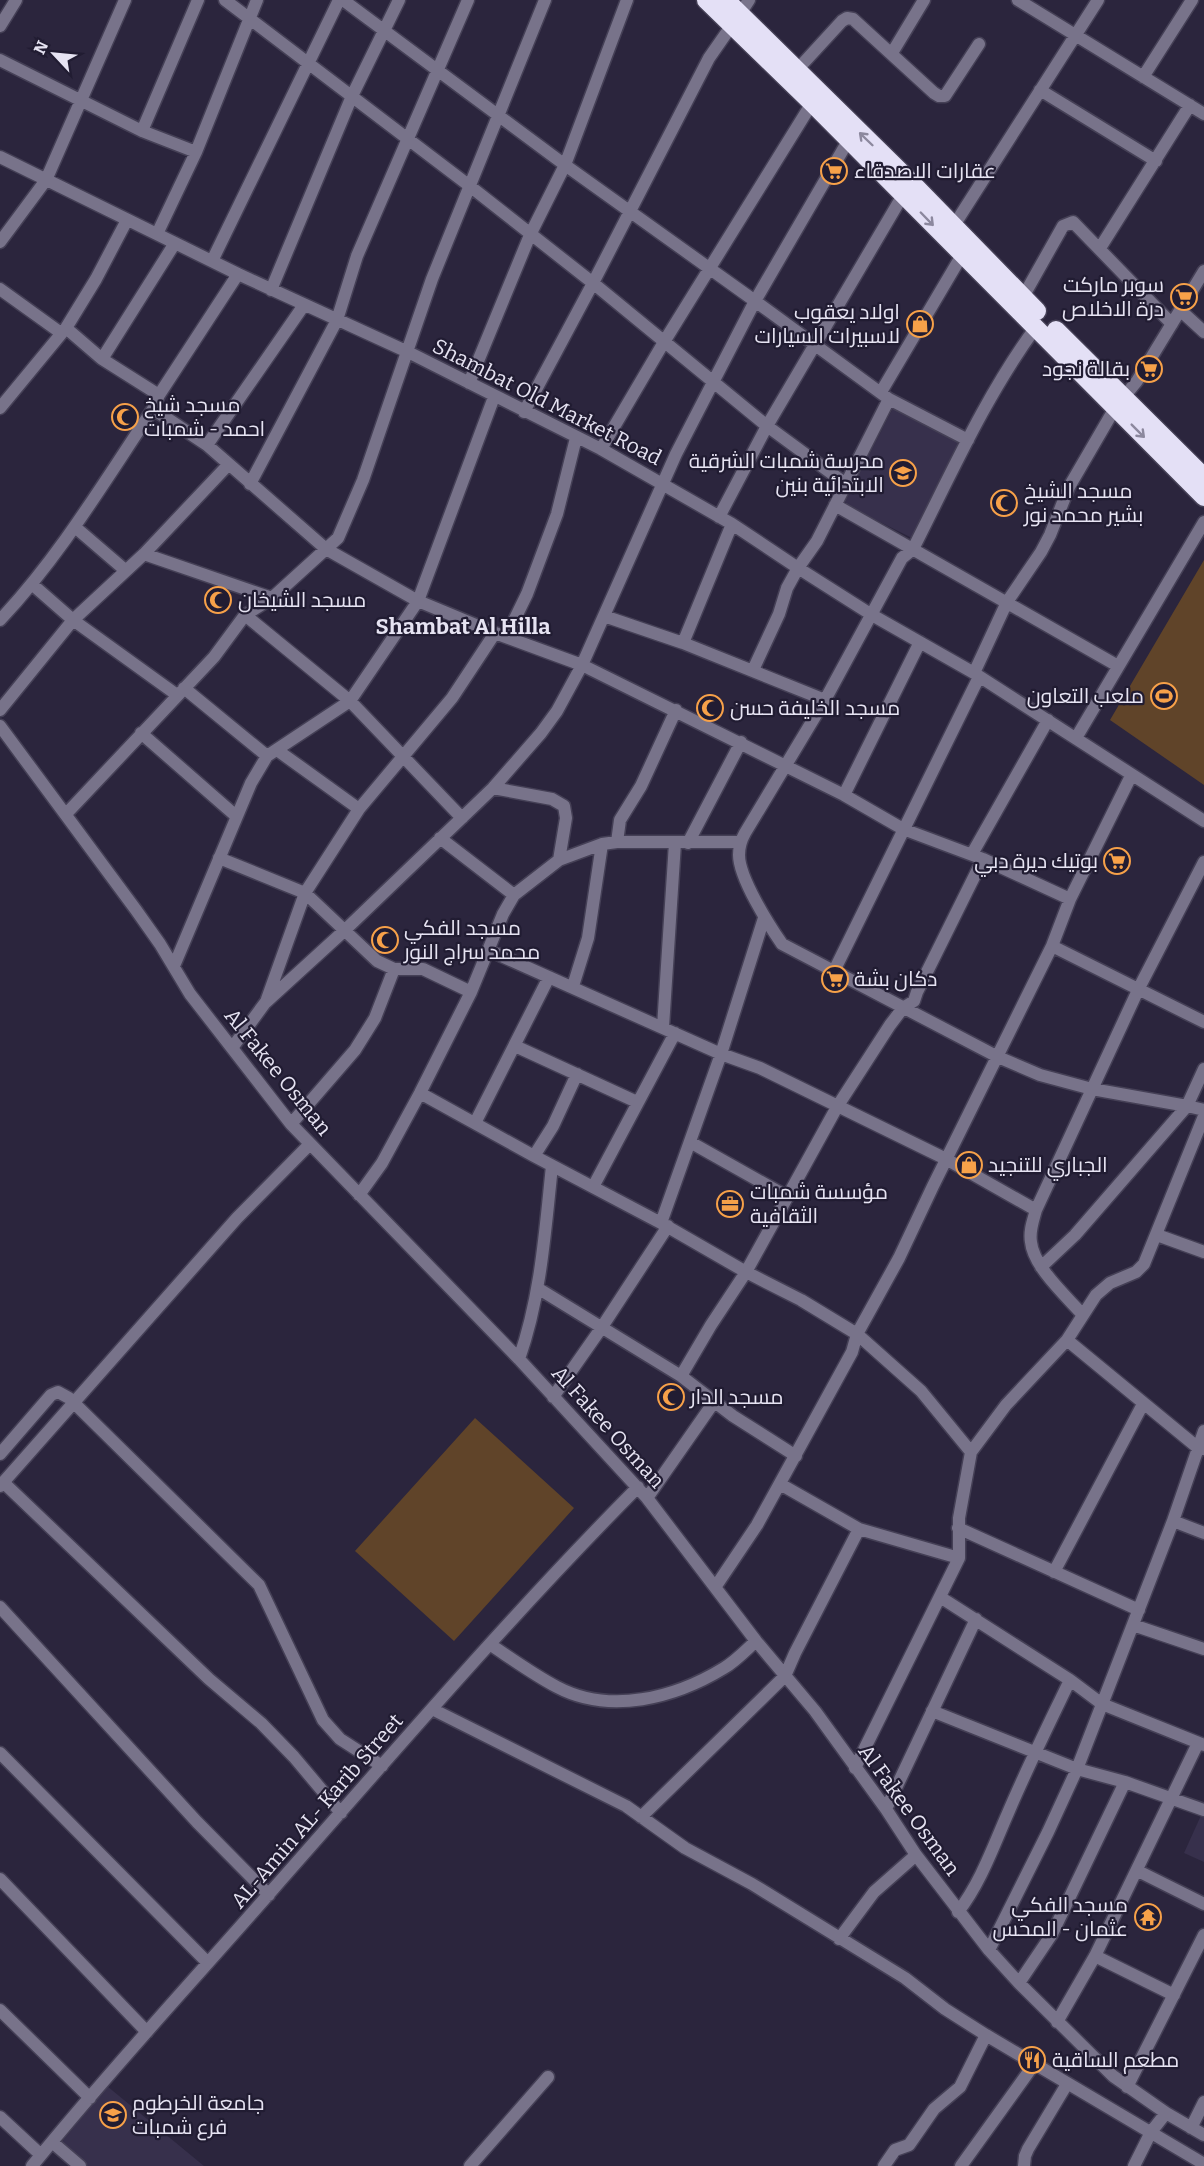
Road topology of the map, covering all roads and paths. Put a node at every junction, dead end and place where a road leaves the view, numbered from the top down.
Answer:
1 (16, 0) edge
2 (125, 0) edge
3 (198, 0) edge
4 (225, 0) edge
5 (257, 0) edge
6 (341, 0) edge
7 (399, 0) edge
8 (468, 0) edge
9 (545, 0) edge
10 (627, 0) edge
11 (706, 0) edge
12 (726, 0) edge
13 (924, 0) edge
14 (1018, 0) edge
15 (1098, 0) edge
16 (1192, 0) edge
17 (740, 13) edge
18 (248, 20) junction
19 (0, 26) edge
20 (384, 30) junction
21 (1076, 36) junction
22 (979, 44) dead end
23 (892, 52) junction
24 (0, 60) edge
25 (308, 62) junction
26 (437, 69) junction
27 (797, 70) junction
28 (1143, 77) junction
29 (1040, 90) junction
30 (352, 96) junction
31 (82, 101) junction
32 (812, 103) junction
33 (1190, 105) junction
34 (1204, 114) edge
35 (499, 115) junction
36 (142, 131) junction
37 (407, 138) junction
38 (848, 141) junction
39 (196, 152) junction
40 (0, 157) edge
41 (1156, 161) junction
42 (565, 165) junction
43 (46, 180) junction
44 (471, 187) junction
45 (903, 195) junction
46 (630, 212) junction
47 (127, 220) junction
48 (953, 227) junction
49 (157, 234) junction
50 (530, 235) junction
51 (0, 242) edge
52 (175, 243) junction
53 (1100, 248) junction
54 (962, 255) junction
55 (212, 261) junction
56 (710, 268) junction
57 (1204, 271) edge
58 (238, 274) junction
59 (593, 284) junction
60 (0, 289) edge
61 (271, 290) junction
62 (1023, 297) junction
63 (756, 301) junction
64 (304, 305) junction
65 (1180, 310) junction
66 (337, 320) junction
67 (1172, 324) junction
68 (1036, 327) junction
69 (64, 331) junction
70 (1204, 332) edge
71 (664, 342) junction
72 (814, 345) junction
73 (408, 352) junction
74 (102, 359) junction
75 (714, 381) junction
76 (469, 384) junction
77 (159, 395) junction
78 (885, 396) junction
79 (494, 397) junction
80 (1119, 403) junction
81 (0, 408) edge
82 (153, 409) junction
83 (524, 412) junction
84 (767, 426) junction
85 (576, 438) junction
86 (968, 440) junction
87 (207, 445) junction
88 (601, 449) junction
89 (228, 464) junction
90 (1204, 477) edge
91 (662, 483) junction
92 (250, 484) junction
93 (846, 484) junction
94 (1204, 497) edge
95 (835, 505) junction
96 (719, 517) junction
97 (1204, 522) edge
98 (732, 524) junction
99 (75, 528) junction
100 (326, 549) junction
101 (913, 549) junction
102 (144, 554) junction
103 (798, 568) junction
104 (125, 570) junction
105 (33, 585) junction
106 (272, 598) junction
107 (418, 601) junction
108 (1007, 602) junction
109 (245, 615) junction
110 (872, 615) junction
111 (604, 616) junction
112 (0, 620) edge
113 (73, 620) junction
114 (500, 635) junction
115 (920, 642) junction
116 (683, 643) junction
117 (582, 665) junction
118 (1118, 666) junction
119 (753, 670) junction
120 (977, 675) junction
121 (180, 692) junction
122 (825, 699) junction
123 (350, 701) junction
124 (0, 710) edge
125 (676, 710) junction
126 (1047, 720) junction
127 (0, 726) edge
128 (141, 733) junction
129 (1076, 738) junction
130 (741, 742) junction
131 (272, 753) junction
132 (403, 757) junction
133 (787, 766) junction
134 (1131, 776) junction
135 (493, 788) junction
136 (844, 795) junction
137 (359, 808) junction
138 (66, 814) junction
139 (236, 816) junction
140 (462, 818) junction
141 (1204, 821) edge
142 (903, 829) junction
143 (440, 838) junction
144 (617, 842) junction
145 (740, 842) junction
146 (675, 843) junction
147 (688, 843) junction
148 (602, 844) junction
149 (978, 856) junction
150 (219, 858) junction
151 (559, 860) junction
152 (1204, 862) edge
153 (305, 893) junction
154 (514, 895) junction
155 (1070, 899) junction
156 (764, 918) junction
157 (345, 930) junction
158 (1052, 946) junction
159 (488, 950) junction
160 (174, 966) junction
161 (394, 969) junction
162 (834, 972) junction
163 (549, 976) junction
164 (573, 986) junction
165 (1139, 988) junction
166 (471, 992) junction
167 (265, 1003) junction
168 (903, 1008) junction
169 (1204, 1022) edge
170 (663, 1027) junction
171 (675, 1033) junction
172 (515, 1046) junction
173 (232, 1048) junction
174 (721, 1053) junction
175 (998, 1057) junction
176 (1204, 1069) edge
177 (577, 1074) junction
178 (1092, 1089) junction
179 (420, 1093) junction
180 (637, 1102) junction
181 (1187, 1106) junction
182 (837, 1107) junction
183 (1204, 1110) edge
184 (1204, 1116) edge
185 (475, 1123) junction
186 (291, 1124) junction
187 (690, 1142) junction
188 (309, 1145) junction
189 (534, 1156) junction
190 (946, 1159) junction
191 (552, 1166) junction
192 (593, 1187) junction
193 (358, 1195) junction
194 (788, 1197) junction
195 (1036, 1210) junction
196 (664, 1224) junction
197 (1157, 1235) junction
198 (1204, 1252) edge
199 (1041, 1267) junction
200 (746, 1272) junction
201 (539, 1289) junction
202 (1082, 1314) junction
203 (602, 1328) junction
204 (857, 1334) junction
205 (1067, 1340) junction
206 (519, 1359) junction
207 (681, 1376) junction
208 (553, 1397) junction
209 (714, 1402) junction
210 (73, 1403) junction
211 (1143, 1404) junction
212 (1204, 1431) edge
213 (1201, 1448) edge
214 (971, 1452) junction
215 (0, 1454) edge
216 (796, 1456) junction
217 (2, 1484) edge
218 (780, 1484) junction
219 (638, 1487) junction
220 (647, 1497) junction
221 (1173, 1521) junction
222 (859, 1528) junction
223 (958, 1528) junction
224 (1204, 1533) edge
225 (959, 1558) junction
226 (1054, 1572) junction
227 (716, 1586) junction
228 (940, 1597) junction
229 (0, 1607) edge
230 (1139, 1610) junction
231 (976, 1619) junction
232 (1133, 1625) junction
233 (756, 1641) junction
234 (490, 1645) junction
235 (1204, 1649) edge
236 (785, 1676) junction
237 (1070, 1680) junction
238 (1102, 1704) junction
239 (432, 1709) junction
240 (932, 1711) junction
241 (1201, 1744) edge
242 (1036, 1752) junction
243 (0, 1753) edge
244 (382, 1766) junction
245 (855, 1768) junction
246 (1077, 1768) junction
247 (1125, 1782) junction
248 (1173, 1798) junction
249 (886, 1809) junction
250 (1204, 1810) edge
251 (340, 1813) junction
252 (641, 1817) junction
253 (916, 1855) junction
254 (1138, 1871) junction
255 (0, 1879) edge
256 (269, 1895) junction
257 (1204, 1904) edge
258 (958, 1912) junction
259 (1204, 1935) edge
260 (839, 1939) junction
261 (989, 1950) junction
262 (1095, 1956) junction
263 (208, 1963) junction
264 (1019, 1983) junction
265 (1174, 1995) junction
266 (0, 2010) edge
267 (1057, 2022) junction
268 (147, 2032) junction
269 (986, 2035) junction
270 (1035, 2063) junction
271 (548, 2078) dead end
272 (1067, 2084) junction
273 (1127, 2087) junction
274 (90, 2098) junction
275 (1204, 2102) edge
276 (1166, 2113) junction
277 (0, 2117) edge
278 (1191, 2127) junction
279 (1151, 2132) junction
280 (1204, 2135) edge
281 (52, 2142) junction
282 (41, 2155) junction
283 (1204, 2164) edge
284 (32, 2166) edge
285 (80, 2166) edge
286 (470, 2166) edge
287 (884, 2166) edge
288 (962, 2166) edge
289 (1024, 2166) edge
290 (1134, 2166) edge

1 - 19 street
2 - 31 street
3 - 36 street
4 - 18 street
5 - 18 street
6 - 20 street
6 - 25 street
7 - 20 street
8 - 26 street
9 - 35 street
10 - 42 street
11 - 17 highway
12 - 17 highway
13 - 23 street
14 - 21 street
15 - 21 street
16 - 28 street
17 - 27 highway
17 - 32 highway
17 - 46 street
18 - 25 street
18 - 39 street
20 - 26 street
20 - 30 street
21 - 28 street
21 - 29 street
22 - 23 street
23 - 27 street
24 - 31 street
25 - 30 street
25 - 55 street
26 - 35 street
26 - 37 street
48 -> 27 highway
28 - 33 street
29 - 41 street
29 - 48 street
30 - 37 street
30 - 61 street
31 - 36 street
31 - 43 street
32 - 38 highway
32 - 56 street
33 - 34 street
33 - 41 street
35 - 42 street
35 - 44 street
36 - 39 street
37 - 44 street
37 - 66 street
38 - 45 highway
38 - 63 street
39 - 49 street
40 - 43 street, Shambat Old Market Road
41 - 53 street
42 - 46 street
42 - 50 street
43 - 47 street, Shambat Old Market Road
43 - 51 street
44 - 50 street
44 - 73 street
45 -> 54 highway
45 - 72 street
46 - 56 street
46 - 59 street
47 - 49 street, Shambat Old Market Road
47 - 69 street
48 - 62 highway
49 - 52 street, Shambat Old Market Road
50 - 59 street
50 - 76 street
52 - 55 street, Shambat Old Market Road
52 - 74 street
53 - 62 street
53 - 67 street
54 - 68 highway
54 - 78 street
55 - 58 street, Shambat Old Market Road
56 - 63 street
56 - 71 street
57 - 65 street
58 - 61 street, Shambat Old Market Road
58 - 77 street
59 - 71 street
59 - 83 street
60 - 69 street
61 - 64 street, Shambat Old Market Road
62 - 80 highway
63 - 72 street
63 - 75 street
64 - 66 street, Shambat Old Market Road
64 - 87 street
65 - 67 street
65 - 70 street
66 - 73 street, Shambat Old Market Road
66 - 92 street
67 - 80 street
68 - 80 highway
68 - 86 street
69 - 74 street
69 - 81 street
71 - 75 street
71 - 88 street
72 - 78 street
72 - 84 street
73 - 76 street, Shambat Old Market Road
73 - 100 street
74 - 77 street
75 - 84 street
75 - 91 street
76 - 79 street, Shambat Old Market Road
77 - 82 street
78 - 86 street
78 - 93 street
79 - 83 street, Shambat Old Market Road
79 - 107 street
80 - 90 highway
80 -> 94 highway
80 - 108 street
82 - 87 street
82 - 99 street
83 - 85 street, Shambat Old Market Road
84 - 93 street
84 - 96 street
85 - 88 street, Shambat Old Market Road
85 - 114 street
86 - 101 street
87 - 89 street
88 - 91 street, Shambat Old Market Road
89 - 92 street
89 - 102 street
91 - 96 street, Shambat Old Market Road
91 - 111 street
92 - 100 street
93 - 95 street
95 - 101 street
95 - 103 street
96 - 98 street, Shambat Old Market Road
97 - 118 street
98 - 103 street, Shambat Old Market Road
98 - 116 street
99 - 104 street
99 - 105 street
100 - 106 street
100 - 107 street
101 - 108 street
101 - 110 street
102 - 104 street
102 - 106 street
103 - 110 street, Shambat Old Market Road
103 - 119 street
104 - 113 street
105 - 112 street
105 - 113 street
106 - 109 street
107 - 114 street
107 - 123 street
108 - 118 street
108 - 120 street
109 - 121 street
109 - 123 street
110 - 115 street, Shambat Old Market Road
110 - 122 street
111 - 116 street
111 - 117 street
113 - 121 street
113 - 124 street
114 - 117 street
114 - 132 street
115 - 120 street, Shambat Old Market Road
115 - 136 street
116 - 119 street
117 - 125 street
117 - 135 street
118 - 129 street
119 - 122 street
120 - 126 street, Shambat Old Market Road
120 - 142 street
121 - 128 street
121 - 131 street
122 - 133 street
123 - 131 street
123 - 132 street
125 - 130 street
125 - 144 street
126 - 129 street, Shambat Old Market Road
126 - 149 street
127 - 138 street, Al Fakee Osman
128 - 138 street
128 - 139 street
129 - 134 street, Shambat Old Market Road
130 - 133 street
130 - 147 street
131 - 137 street
131 - 139 street
132 - 137 street
132 - 140 street
133 - 136 street
133 - 145 street
134 - 141 street, Shambat Old Market Road
134 - 155 street
135 - 140 street
135 - 151 street
136 - 142 street
137 - 153 street
138 - 160 street, Al Fakee Osman
139 - 150 street
140 - 143 street
142 - 149 street
142 - 162 street
143 - 154 street
143 - 157 street
144 - 146 street
144 - 148 street
145 - 147 street
145 - 156 street
146 - 147 street
146 - 170 street
148 - 151 street
148 - 164 street
149 - 155 street
149 - 168 street
150 - 153 street
150 - 160 street
151 - 154 street
152 - 165 street
153 - 157 street
153 - 167 street
154 - 159 street
155 - 158 street
156 - 162 street
156 - 174 street
157 - 161 street
157 - 167 street
158 - 165 street
158 - 175 street
159 - 163 street
159 - 166 street
160 - 173 street, Al Fakee Osman
161 - 166 street
161 - 186 street
162 - 168 street
163 - 164 street
163 - 172 street
164 - 170 street
165 - 169 street
165 - 178 street
166 - 179 street
167 - 173 street
168 - 175 street
168 - 182 street
170 - 171 street
171 - 174 street
171 - 180 street
172 - 177 street
172 - 185 street
173 - 186 street, Al Fakee Osman
174 - 182 street
174 - 187 street
175 - 178 street
175 - 190 street
176 - 181 street
177 - 180 street
177 - 189 street
178 - 181 street
178 - 195 street
179 - 185 street
179 - 193 street
180 - 192 street
181 - 183 street
181 - 199 street
182 - 190 street
182 - 194 street
184 - 197 street
185 - 189 street
186 - 188 street, Al Fakee Osman
187 - 194 street
187 - 196 street
188 - 193 street, Al Fakee Osman
188 - 210 street
189 - 191 street
190 - 195 street
190 - 204 street
191 - 192 street
191 - 201 street
192 - 196 street
193 - 206 street, Al Fakee Osman
194 - 200 street
195 - 199 street
196 - 200 street
196 - 203 street
197 - 198 street
197 - 202 street
199 - 202 street
200 - 204 street
200 - 207 street
201 - 203 street
201 - 206 street
202 - 205 street
203 - 207 street
203 - 208 street
204 - 214 street
204 - 216 street
205 - 211 street
205 - 214 street
206 - 208 street, Al Fakee Osman
207 - 209 street
208 - 219 street, Al Fakee Osman
209 - 216 street
209 - 220 street
210 - 215 street
210 - 217 street
210 - 244 street
211 - 213 street
211 - 226 street
212 - 213 street
213 - 221 street
214 - 223 street
216 - 218 street
217 - 251 street
218 - 222 street
218 - 227 street
219 - 220 street, Al Fakee Osman
219 - 234 street, AL-Amin AL- Karib Street
220 - 227 street, Al Fakee Osman
221 - 224 street
221 - 230 street
222 - 225 street
222 - 236 street
223 - 225 street
223 - 226 street
225 - 228 street
226 - 230 street
227 - 233 street, Al Fakee Osman
228 - 231 street
228 - 245 street
229 - 256 street
230 - 232 street
231 - 237 street
231 - 240 street
232 - 235 street
232 - 238 street
233 - 234 street
233 - 236 street, Al Fakee Osman
234 - 239 street, AL-Amin AL- Karib Street
236 - 245 street, Al Fakee Osman
236 - 252 street
237 - 238 street
237 - 242 street
238 - 241 street
238 - 246 street
239 - 244 street, AL-Amin AL- Karib Street
239 - 252 street
240 - 242 street
240 - 249 street
241 - 248 street
242 - 246 street
242 - 258 street
243 - 263 street
244 - 251 street, AL-Amin AL- Karib Street
245 - 249 street, Al Fakee Osman
246 - 247 street
246 - 261 street
247 - 248 street
247 - 264 street
248 - 250 street
248 - 254 street
249 - 253 street, Al Fakee Osman
251 - 256 street, AL-Amin AL- Karib Street
252 - 260 street
253 - 258 street, Al Fakee Osman
253 - 260 street
254 - 257 street
254 - 262 street
255 - 268 street
256 - 263 street, AL-Amin AL- Karib Street
258 - 261 street, Al Fakee Osman
259 - 265 street
260 - 269 street
261 - 264 street, Al Fakee Osman
262 - 265 street
262 - 267 street
263 - 268 street, AL-Amin AL- Karib Street
264 - 267 street, Al Fakee Osman
265 - 273 street
266 - 274 street
267 - 273 street, Al Fakee Osman
268 - 274 street, AL-Amin AL- Karib Street
269 - 270 street
269 - 287 street
270 - 272 street
270 - 288 street
271 - 286 street
272 - 279 street
272 - 289 street
273 - 276 street, Al Fakee Osman
274 - 281 street, AL-Amin AL- Karib Street
275 - 278 street
276 - 278 street, Al Fakee Osman
276 - 279 street
277 - 282 street
278 - 280 street, Al Fakee Osman
279 - 283 street
279 - 290 street
281 - 282 street, AL-Amin AL- Karib Street
281 - 285 street
282 - 284 street, AL-Amin AL- Karib Street

